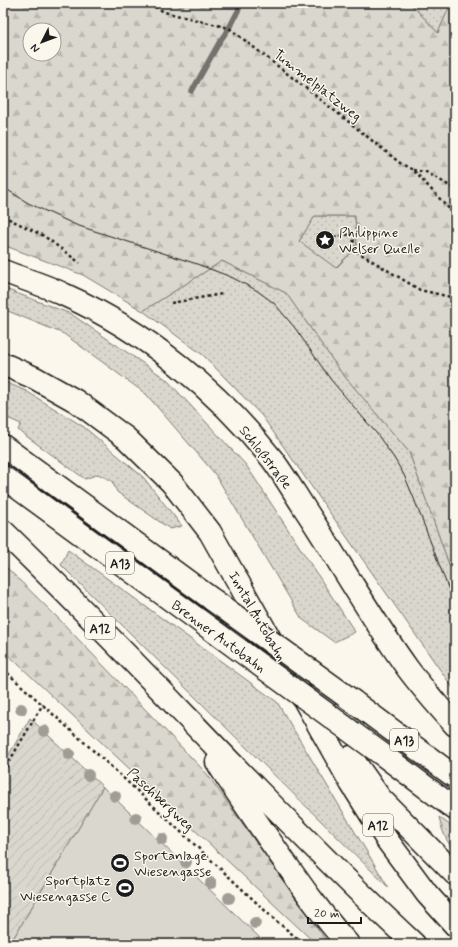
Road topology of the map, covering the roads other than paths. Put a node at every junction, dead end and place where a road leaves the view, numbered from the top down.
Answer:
1 (3, 271) edge
2 (3, 364) edge
3 (3, 446) edge
4 (3, 477) edge
5 (3, 531) edge
6 (314, 716) junction
7 (455, 725) edge
8 (195, 726) junction
9 (455, 777) edge
10 (455, 809) edge
11 (455, 874) edge
12 (455, 925) edge
13 (348, 944) edge
14 (414, 944) edge

1 - 7 main road, Schloßstraße
2 - 6 main road, Inntal Autobahn / A12
3 - 9 main road, Brenner Autobahn / A13, bridge
4 - 10 main road, Brenner Autobahn / A13, bridge
5 - 8 main road, A12
6 - 11 main road
6 - 12 main road, Inntal Autobahn / A12
8 - 13 main road
8 - 14 main road, A12

